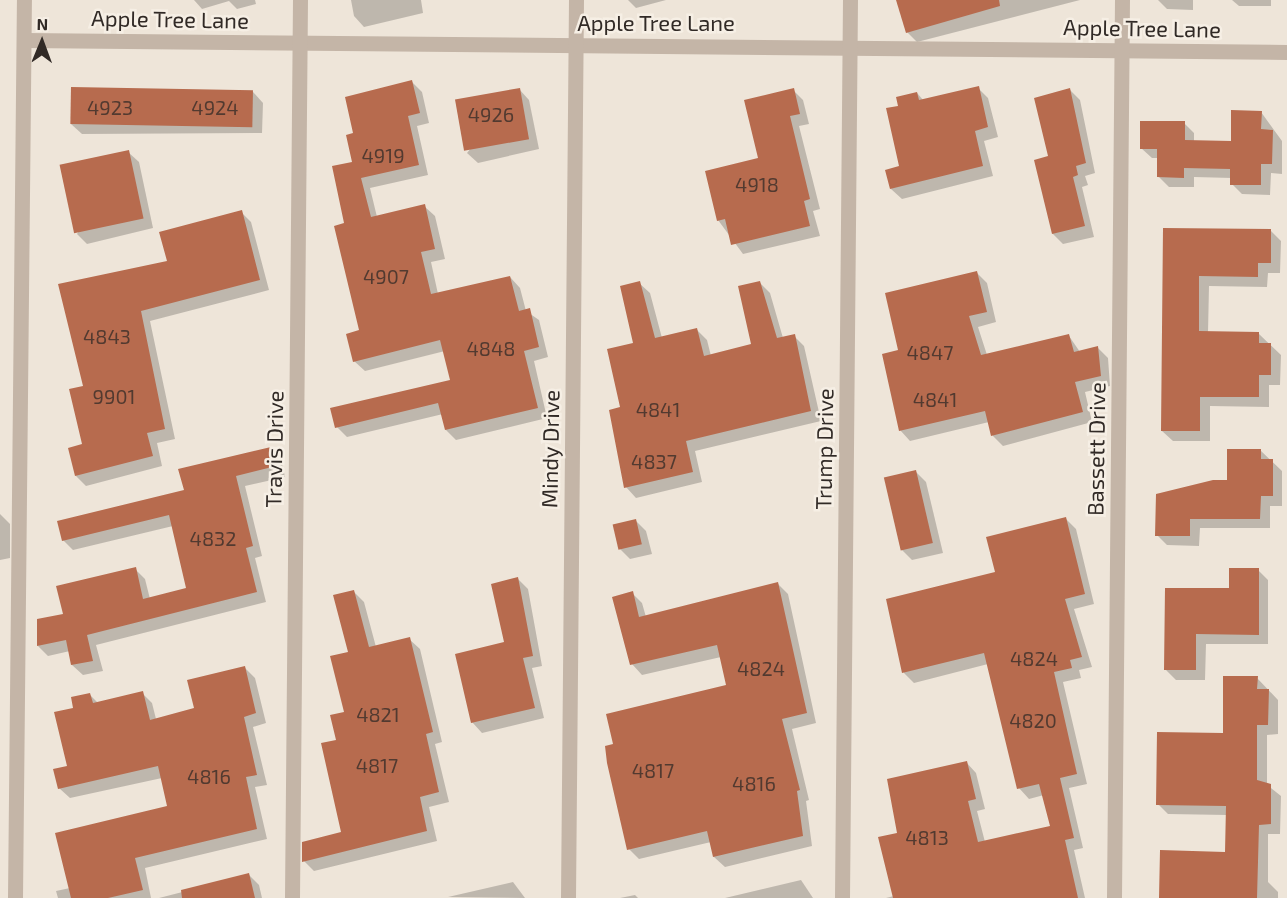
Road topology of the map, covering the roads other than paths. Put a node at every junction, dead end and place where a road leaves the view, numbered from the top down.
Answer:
1 (24, 0) edge
2 (300, 0) edge
3 (576, 0) edge
4 (850, 0) edge
5 (1122, 0) edge
6 (24, 40) junction
7 (300, 43) junction
8 (576, 45) junction
9 (850, 48) junction
10 (1122, 50) junction
11 (1287, 52) edge
12 (15, 898) edge
13 (292, 898) edge
14 (568, 898) edge
15 (842, 898) edge
16 (1114, 898) edge

1 - 6 street
2 - 7 street, Travis Drive
3 - 8 street, Mindy Drive
4 - 9 street, Trump Drive
5 - 10 street, Bassett Drive
6 - 7 street, Apple Tree Lane
6 - 12 street
7 - 8 street, Apple Tree Lane
7 - 13 street, Travis Drive
8 - 9 street, Apple Tree Lane
8 - 14 street, Mindy Drive
9 - 10 street, Apple Tree Lane
9 - 15 street, Trump Drive
10 - 11 street, Apple Tree Lane
10 - 16 street, Bassett Drive

